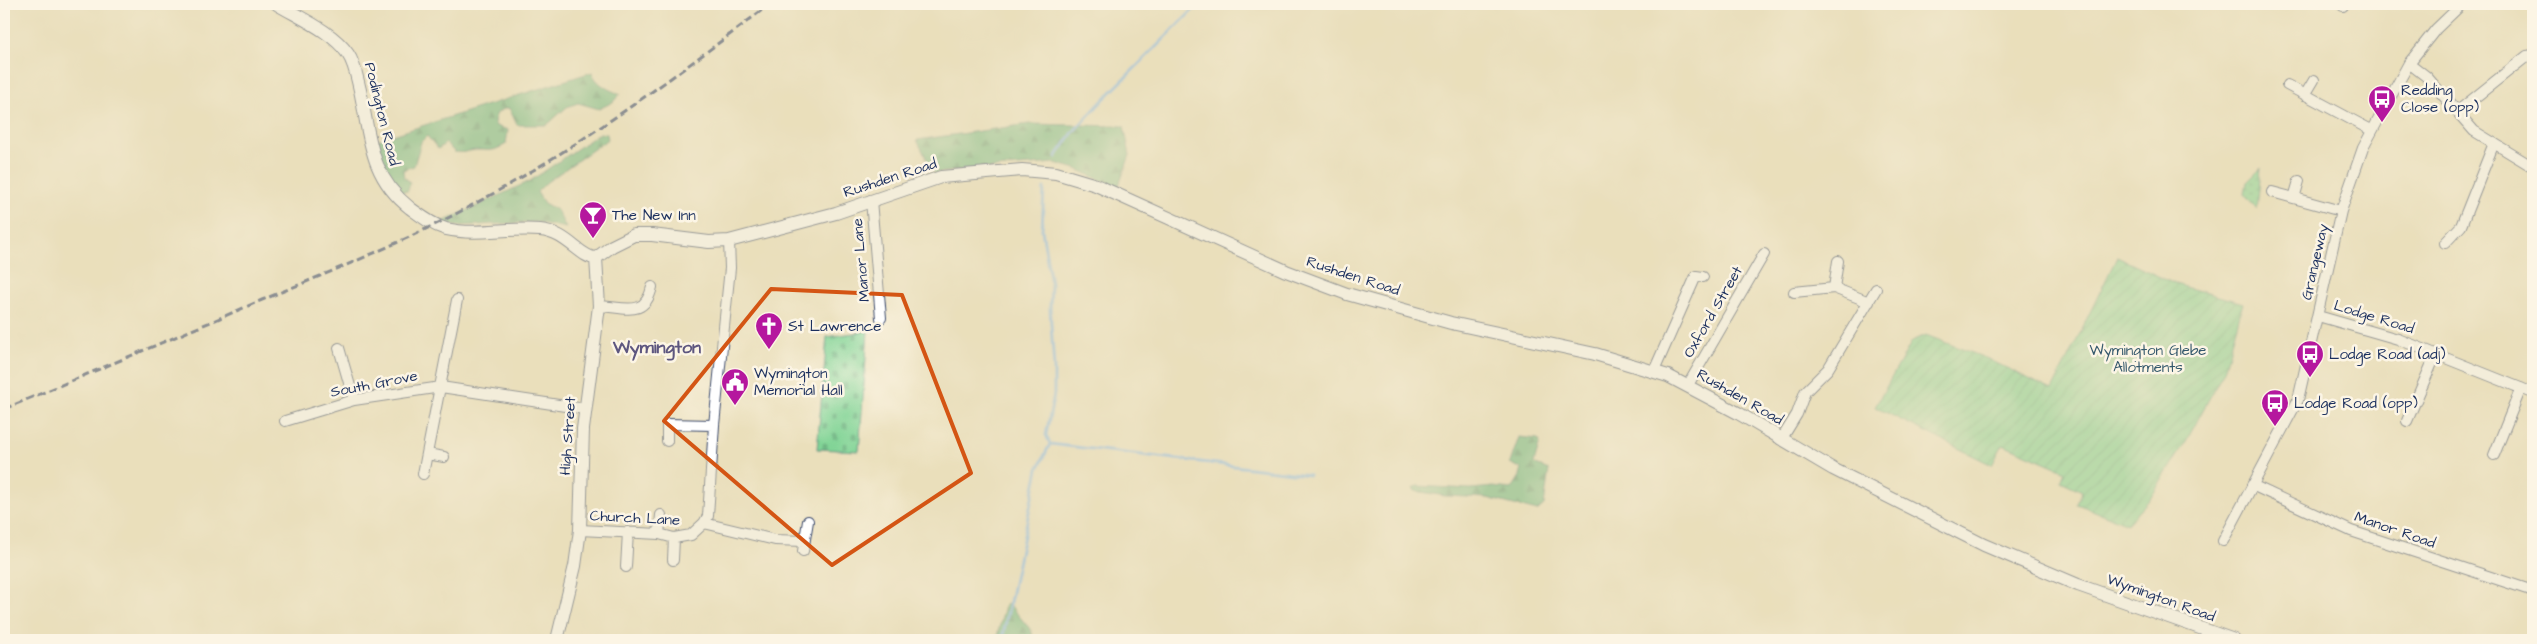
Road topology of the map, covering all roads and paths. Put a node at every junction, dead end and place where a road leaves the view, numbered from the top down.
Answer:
1 (277, 4) edge
2 (2462, 4) edge
3 (2533, 55) edge
4 (2409, 63) junction
5 (2314, 80) dead end
6 (2287, 85) dead end
7 (2306, 95) junction
8 (2458, 111) junction
9 (2371, 130) junction
10 (2494, 143) junction
11 (2533, 167) edge
12 (2299, 181) dead end
13 (2272, 192) dead end
14 (2294, 198) junction
15 (871, 200) junction
16 (2341, 211) junction
17 (729, 241) junction
18 (2445, 243) dead end
19 (1764, 254) dead end
20 (596, 258) junction
21 (1838, 261) dead end
22 (1703, 277) dead end
23 (652, 287) dead end
24 (1834, 288) junction
25 (1876, 289) dead end
26 (1794, 292) dead end
27 (457, 300) dead end
28 (1868, 302) junction
29 (599, 306) junction
30 (2318, 316) junction
31 (881, 318) dead end
32 (338, 348) dead end
33 (2436, 354) junction
34 (1654, 371) junction
35 (1688, 385) junction
36 (441, 387) junction
37 (2521, 388) junction
38 (2533, 394) edge
39 (354, 400) junction
40 (585, 409) junction
41 (285, 421) dead end
42 (2407, 421) dead end
43 (714, 425) junction
44 (1781, 440) junction
45 (667, 441) dead end
46 (427, 454) junction
47 (2494, 455) dead end
48 (444, 457) dead end
49 (423, 474) dead end
50 (2252, 485) junction
51 (661, 515) dead end
52 (808, 521) dead end
53 (704, 524) junction
54 (580, 530) junction
55 (628, 532) junction
56 (659, 534) junction
57 (674, 538) junction
58 (2223, 541) dead end
59 (673, 560) dead end
60 (626, 566) dead end
61 (2078, 585) joint
62 (2533, 591) edge
63 (2211, 637) edge
64 (557, 640) edge
65 (2234, 640) edge

1 - 20 street, Podington Road
2 - 4 street, Grangeway
3 - 8 street
4 - 8 street
4 - 9 street, Grangeway
5 - 7 street
6 - 7 street
7 - 9 street
8 - 10 street
9 - 16 street, Grangeway
10 - 11 street
10 - 18 street
12 - 14 street
13 - 14 street
14 - 16 street
15 - 17 street, Rushden Road
15 - 31 street, Manor Lane
15 - 34 street, Rushden Road
16 - 30 street, Grangeway
17 - 20 street, Rushden Road
17 - 43 street
19 - 35 street, Oxford Street
20 - 29 street, High Street
21 - 24 street
22 - 34 street
23 - 29 street
24 - 26 street
24 - 28 street
25 - 28 street
27 - 36 street, South Grove
28 - 44 street
29 - 40 street, High Street
30 - 33 street, Lodge Road
30 - 50 street, Grangeway
32 - 39 street
33 - 37 street, Lodge Road
33 - 42 street
34 - 35 street, Rushden Road
35 - 44 street, Rushden Road
36 - 39 street, South Grove
36 - 40 street, South Grove
36 - 46 street, South Grove
37 - 38 street, Lodge Road
37 - 47 street
39 - 41 street, South Grove
40 - 54 street, High Street
43 - 45 street
43 - 53 street
44 - 61 street, Rushden Road
46 - 48 street
46 - 49 street, South Grove
50 - 58 street, Grangeway
50 - 62 street, Manor Road
51 - 56 street
52 - 53 street
53 - 57 street, Church Lane
54 - 55 street, Church Lane
54 - 64 street, High Street
55 - 56 street, Church Lane
55 - 60 street
56 - 57 street, Church Lane
57 - 59 street
61 - 63 street, Wymington Road
63 - 65 street, Wymington Road

